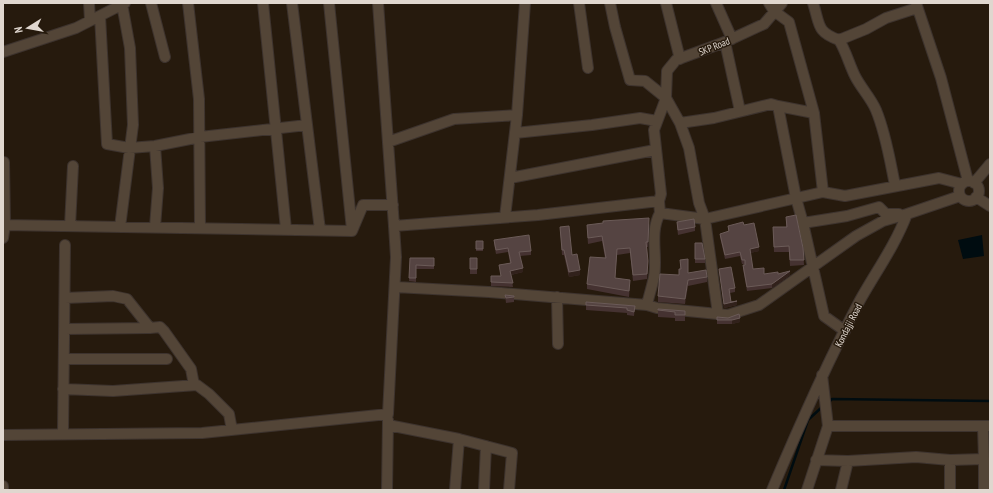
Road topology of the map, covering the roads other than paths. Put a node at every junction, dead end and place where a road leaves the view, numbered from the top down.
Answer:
1 (89, 3) edge
2 (151, 3) edge
3 (188, 3) edge
4 (263, 3) edge
5 (292, 3) edge
6 (329, 3) edge
7 (378, 3) edge
8 (525, 3) edge
9 (579, 3) edge
10 (610, 3) edge
11 (666, 3) edge
12 (716, 3) edge
13 (782, 3) edge
14 (813, 3) edge
15 (123, 4) edge
16 (916, 5) edge
17 (771, 7) edge
18 (100, 16) junction
19 (90, 20) junction
20 (839, 40) junction
21 (729, 41) junction
22 (3, 52) edge
23 (165, 57) dead end
24 (680, 59) junction
25 (588, 68) dead end
26 (666, 98) junction
27 (778, 106) junction
28 (740, 112) junction
29 (814, 113) junction
30 (517, 115) junction
31 (657, 122) junction
32 (680, 123) junction
33 (307, 125) junction
34 (276, 129) junction
35 (515, 133) junction
36 (200, 137) junction
37 (388, 142) junction
38 (155, 146) junction
39 (129, 148) junction
40 (655, 150) junction
41 (4, 162) dead end
42 (990, 164) edge
43 (73, 166) dead end
44 (510, 178) junction
45 (968, 183) junction
46 (896, 185) junction
47 (823, 192) junction
48 (960, 196) junction
49 (976, 197) junction
50 (796, 198) junction
51 (659, 200) junction
52 (393, 205) junction
53 (990, 206) edge
54 (660, 213) junction
55 (907, 214) junction
56 (505, 217) junction
57 (705, 219) junction
58 (803, 223) junction
59 (4, 225) edge
60 (70, 226) junction
61 (394, 226) junction
62 (120, 227) junction
63 (155, 227) junction
64 (200, 228) junction
65 (286, 229) junction
66 (320, 230) junction
67 (352, 231) junction
68 (3, 238) edge
69 (65, 245) dead end
70 (812, 266) junction
71 (395, 287) junction
72 (557, 297) junction
73 (64, 298) junction
74 (647, 305) junction
75 (718, 314) junction
76 (150, 328) junction
77 (64, 329) junction
78 (845, 331) junction
79 (558, 344) dead end
80 (64, 359) junction
81 (167, 359) dead end
82 (822, 375) junction
83 (194, 385) junction
84 (63, 390) junction
85 (388, 414) junction
86 (388, 425) junction
87 (828, 426) junction
88 (987, 426) edge
89 (232, 430) junction
90 (63, 434) junction
91 (3, 435) edge
92 (459, 439) junction
93 (486, 446) junction
94 (984, 459) junction
95 (816, 460) junction
96 (950, 460) junction
97 (848, 461) junction
98 (3, 486) edge
99 (3, 490) edge
100 (386, 490) edge
101 (456, 490) edge
102 (484, 490) edge
103 (509, 490) edge
104 (772, 490) edge
105 (807, 490) edge
106 (841, 490) edge
107 (950, 490) edge
108 (984, 490) edge

1 - 19 street
2 - 23 street
3 - 36 street
4 - 34 street
5 - 33 street
6 - 67 street
7 - 37 street
8 - 30 street
9 - 25 street
10 - 26 street
11 - 24 street
12 - 21 street
13 - 17 street, SKP Road
14 - 20 street
15 - 18 street
15 - 39 street
16 - 20 street
16 - 45 street
17 - 21 street, SKP Road
17 - 29 street
18 - 19 street
18 - 39 street
19 - 22 street
20 - 46 street
21 - 24 street, SKP Road
21 - 28 street
24 - 26 street, SKP Road
26 - 31 street
26 - 32 street
27 - 28 street
27 - 29 street
27 - 50 street
28 - 32 street
29 - 47 street
30 - 35 street
30 - 37 street
31 - 35 street
31 - 40 street
32 - 57 street
33 - 34 street
33 - 66 street
34 - 36 street
34 - 65 street
35 - 44 street
36 - 38 street
36 - 64 street
37 - 52 street
38 - 39 street
38 - 63 street
39 - 62 street
40 - 44 street
40 - 51 street
41 - 59 street
42 - 45 street
43 - 60 street
44 - 56 street
45 - 46 street
45 - 48 street
45 - 49 street
46 - 47 street
47 - 50 street
48 - 49 street
48 - 55 street
49 - 53 street
50 - 57 street
50 - 58 street
51 - 54 street
51 - 56 street
52 - 61 street
52 - 67 street
54 - 57 street
54 - 74 street
55 - 58 street
55 - 70 street
55 - 78 street, Kondajji Road
56 - 61 street
57 - 75 street
58 - 70 street
59 - 60 street
59 - 68 street
60 - 62 street
61 - 71 street
62 - 63 street
63 - 64 street
64 - 65 street
65 - 66 street
66 - 67 street
69 - 73 street
70 - 75 street
70 - 78 street
71 - 72 street
71 - 85 street
72 - 74 street
72 - 79 street
73 - 76 street
73 - 77 street
74 - 75 street
76 - 77 street
76 - 83 street
77 - 80 street
78 - 82 street, Kondajji Road
80 - 81 street
80 - 84 street
82 - 87 street
82 - 104 street, Kondajji Road
83 - 84 street
83 - 89 street
84 - 90 street
85 - 86 street
85 - 89 street
86 - 92 street
86 - 100 street
87 - 88 street
87 - 95 street
88 - 94 street
89 - 90 street
90 - 91 street
92 - 93 street
92 - 101 street
93 - 102 street
93 - 103 street
94 - 96 street
94 - 108 street
95 - 97 street
95 - 105 street
96 - 97 street
96 - 107 street
97 - 106 street
98 - 99 street

